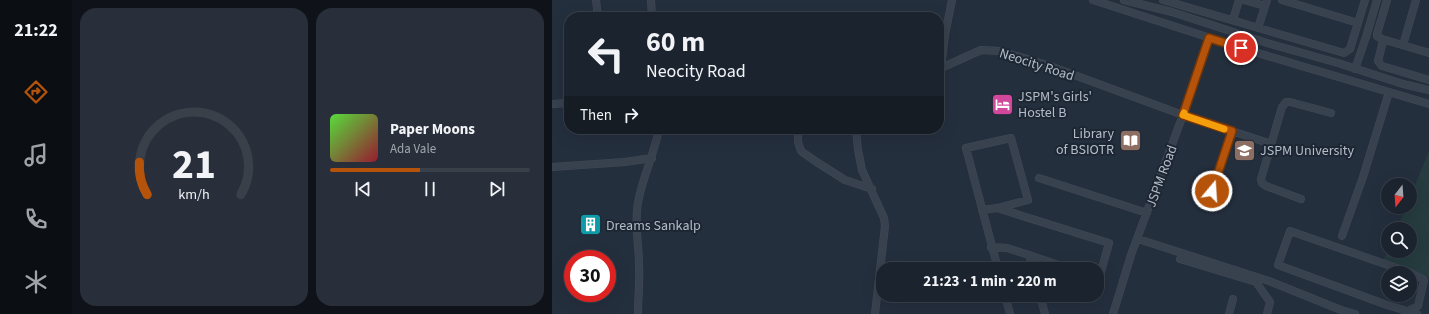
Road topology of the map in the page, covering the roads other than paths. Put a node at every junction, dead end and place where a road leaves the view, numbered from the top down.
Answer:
1 (596, 0) edge
2 (651, 0) edge
3 (952, 0) edge
4 (1093, 0) edge
5 (1124, 0) edge
6 (1163, 0) edge
7 (1239, 0) edge
8 (1244, 0) edge
9 (1282, 0) edge
10 (1387, 0) edge
11 (1416, 0) edge
12 (1365, 1) edge
13 (1376, 2) edge
14 (1266, 3) edge
15 (597, 12) edge
16 (652, 12) edge
17 (1233, 20) junction
18 (1358, 23) junction
19 (1247, 24) junction
20 (1258, 28) junction
21 (1243, 35) junction
22 (1209, 38) junction
23 (1382, 39) junction
24 (944, 42) edge
25 (1403, 45) junction
26 (1429, 53) edge
27 (944, 66) edge
28 (1356, 69) junction
29 (1429, 80) edge
30 (1429, 90) edge
31 (1389, 92) junction
32 (564, 103) edge
33 (552, 104) edge
34 (1429, 104) edge
35 (1331, 113) dead end
36 (1183, 115) junction
37 (1232, 131) junction
38 (658, 134) edge
39 (798, 134) edge
40 (856, 134) edge
41 (1271, 144) junction
42 (652, 158) junction
43 (552, 166) edge
44 (1039, 178) dead end
45 (872, 189) junction
46 (1212, 191) dead end
47 (1301, 199) dead end
48 (997, 208) junction
49 (982, 210) junction
50 (1147, 213) junction
51 (1342, 236) dead end
52 (1138, 239) junction
53 (991, 247) junction
54 (1029, 255) junction
55 (1180, 259) dead end
56 (996, 262) edge
57 (1031, 262) edge
58 (1050, 262) edge
59 (1104, 262) edge
60 (1233, 298) dead end
61 (1007, 302) edge
62 (1042, 302) edge
63 (1397, 311) edge
64 (1408, 311) junction
65 (1339, 312) edge
66 (638, 314) edge
67 (875, 314) edge
68 (1010, 314) edge
69 (1045, 314) edge
70 (1113, 314) edge
71 (1229, 314) edge
72 (1268, 314) edge
73 (1355, 314) edge
74 (1417, 314) edge

1 - 15 street
2 - 16 street
3 - 24 street
4 - 22 street
5 - 21 street
6 - 17 street
7 - 17 street
8 - 14 street
9 - 18 street
10 - 23 street
11 - 25 street
12 - 13 street
12 - 18 street
13 - 28 street
14 - 20 street
17 - 19 street
18 - 20 street
19 - 20 street
19 - 21 street
21 - 28 street
22 - 31 street
22 - 36 street, JSPM Road
23 - 25 street
23 - 29 street
25 - 26 street
27 - 36 street, Neocity Road
28 - 30 street
31 - 34 street
31 - 51 street
32 - 33 street
35 - 41 street
36 - 37 street, Neocity Road
36 - 50 street, JSPM Road
37 - 41 street, Neocity Road
37 - 46 street
38 - 42 street
39 - 45 street
40 - 45 street
41 - 47 street
42 - 43 street
42 - 66 street
44 - 50 street
45 - 67 street
48 - 49 street
48 - 49 street
48 - 59 street
49 - 53 street
50 - 52 street, JSPM Road
52 - 65 street
52 - 70 street, JSPM Road
53 - 54 street
53 - 56 street
54 - 57 street
54 - 58 street
55 - 72 street
60 - 71 street
61 - 68 street
62 - 69 street
63 - 64 street
63 - 64 street
64 - 74 street
65 - 73 street

